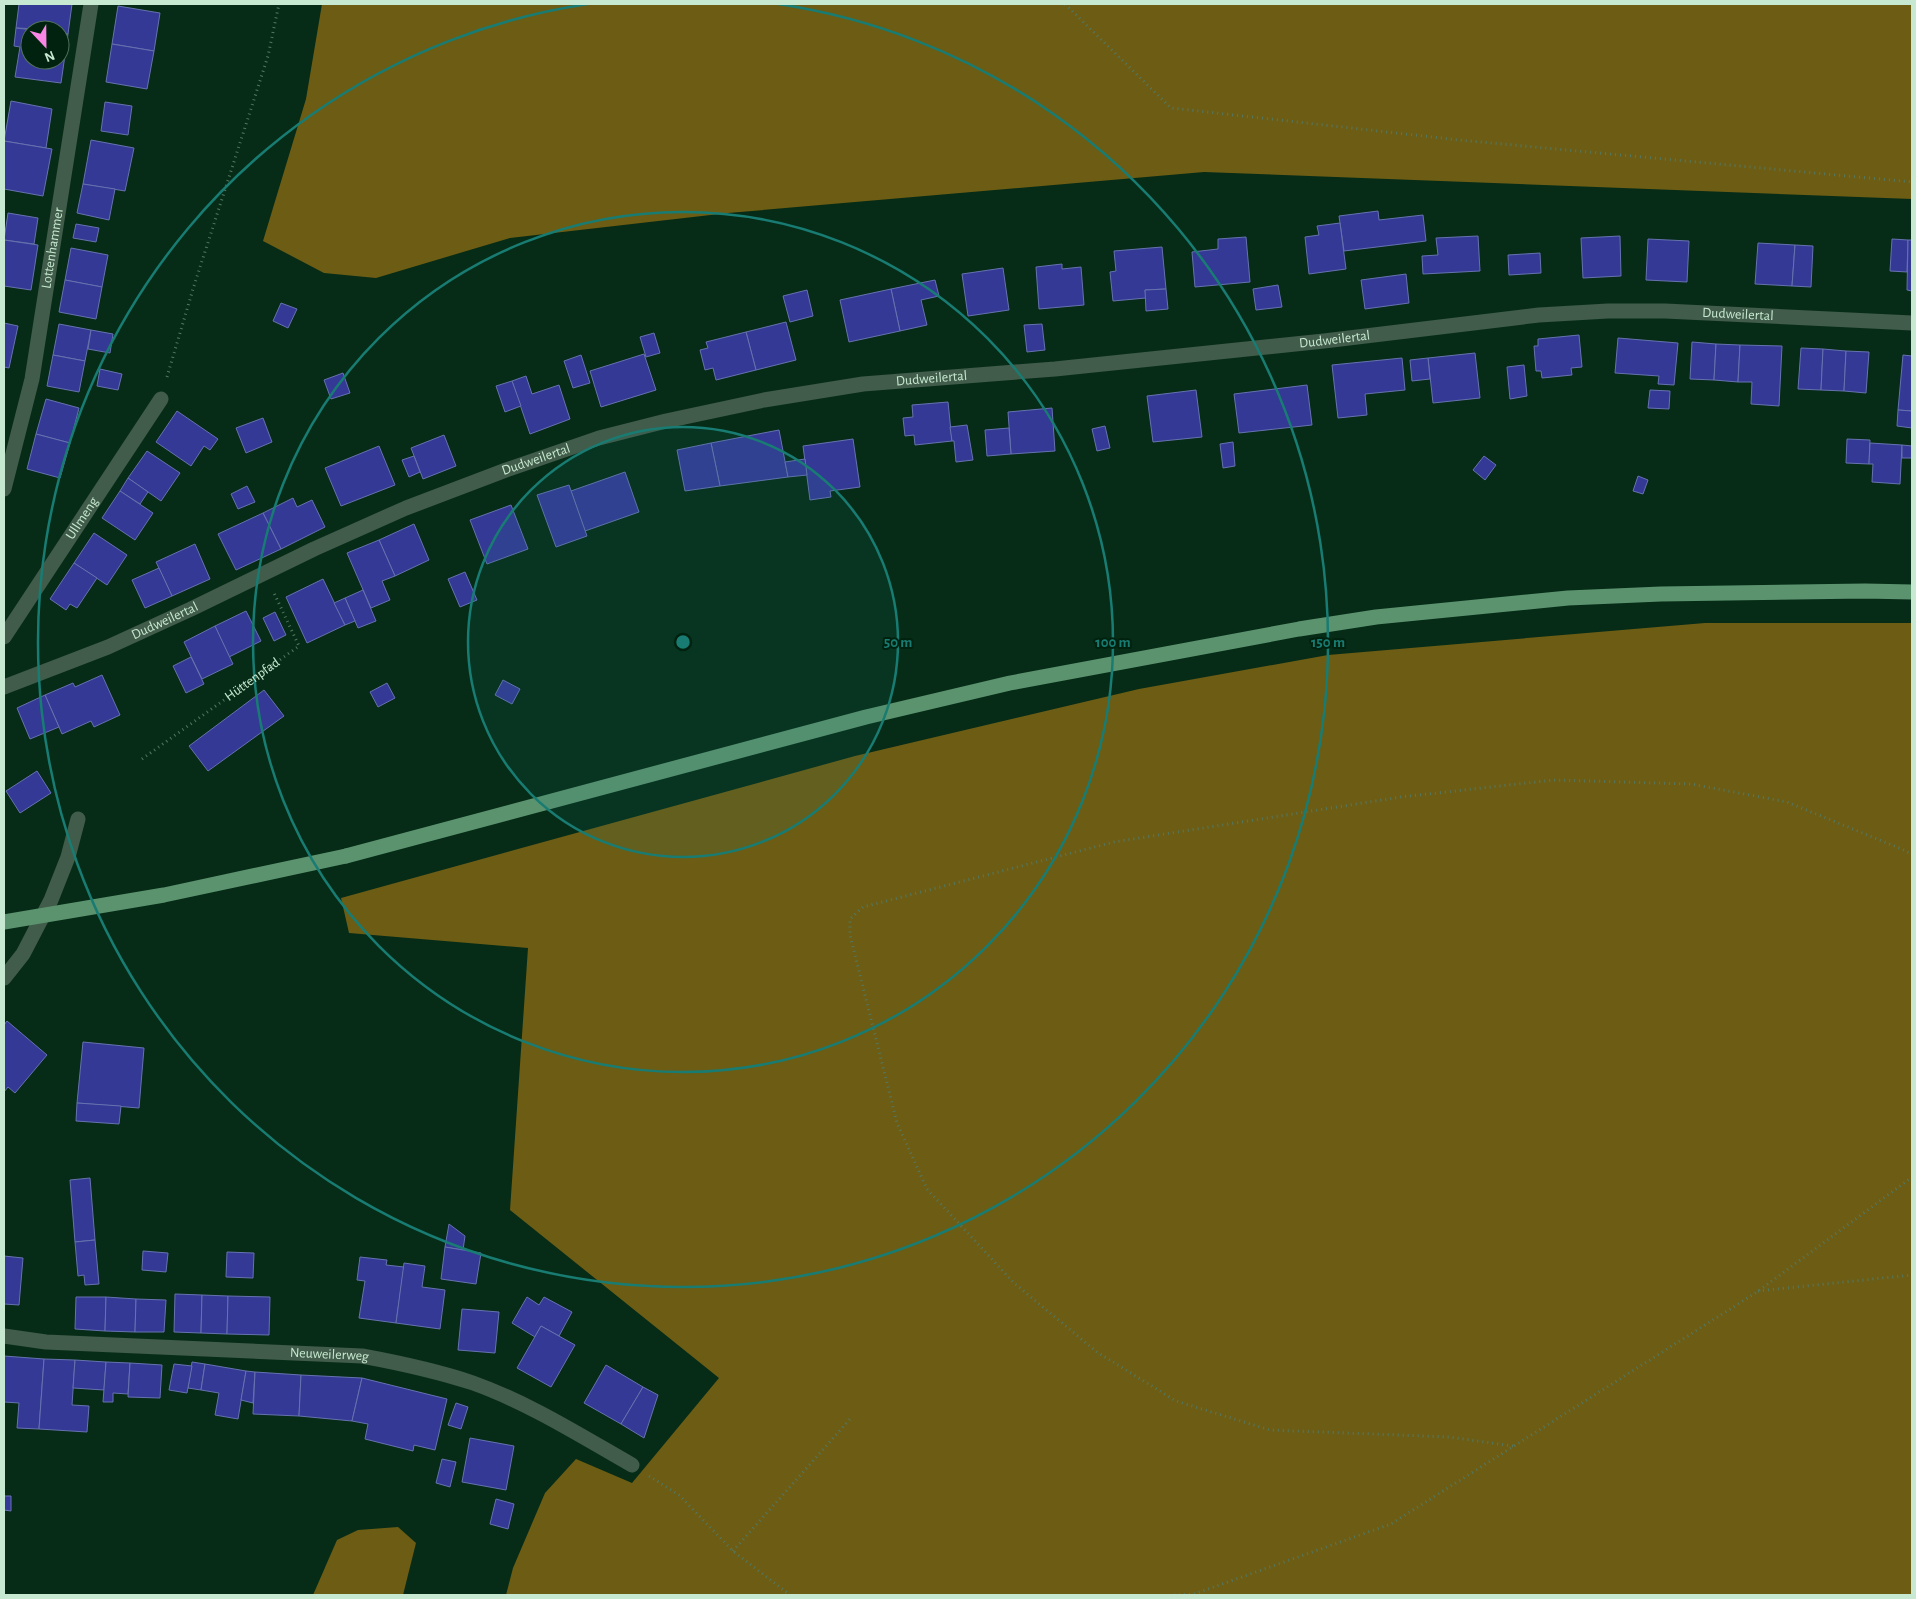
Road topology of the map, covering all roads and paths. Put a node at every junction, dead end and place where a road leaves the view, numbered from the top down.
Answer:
1 (92, 4) edge
2 (279, 4) edge
3 (1065, 4) edge
4 (1912, 182) edge
5 (1912, 323) edge
6 (160, 400) joint
7 (4, 489) edge
8 (265, 573) junction
9 (1912, 592) edge
10 (4, 638) edge
11 (4, 687) edge
12 (142, 759) dead end
13 (78, 819) dead end
14 (1912, 854) edge
15 (4, 922) edge
16 (4, 978) edge
17 (1912, 1177) edge
18 (1912, 1275) edge
19 (1757, 1292) junction
20 (4, 1336) edge
21 (851, 1418) dead end
22 (1513, 1446) junction
23 (632, 1465) joint
24 (733, 1551) junction
25 (790, 1595) edge
26 (1174, 1595) edge

1 - 7 street, Lottenhammer
2 - 6 path
3 - 4 path
5 - 8 street, Dudweilertal
6 - 10 street, Ullmeng
8 - 11 street, Dudweilertal
8 - 12 path, Hüttenpfad
9 - 15 main road, bridge
13 - 16 street
14 - 22 path
17 - 19 path
18 - 19 path
19 - 22 path
20 - 23 street, Neuweilerweg
21 - 24 path
22 - 26 path
23 - 24 path
24 - 25 path

